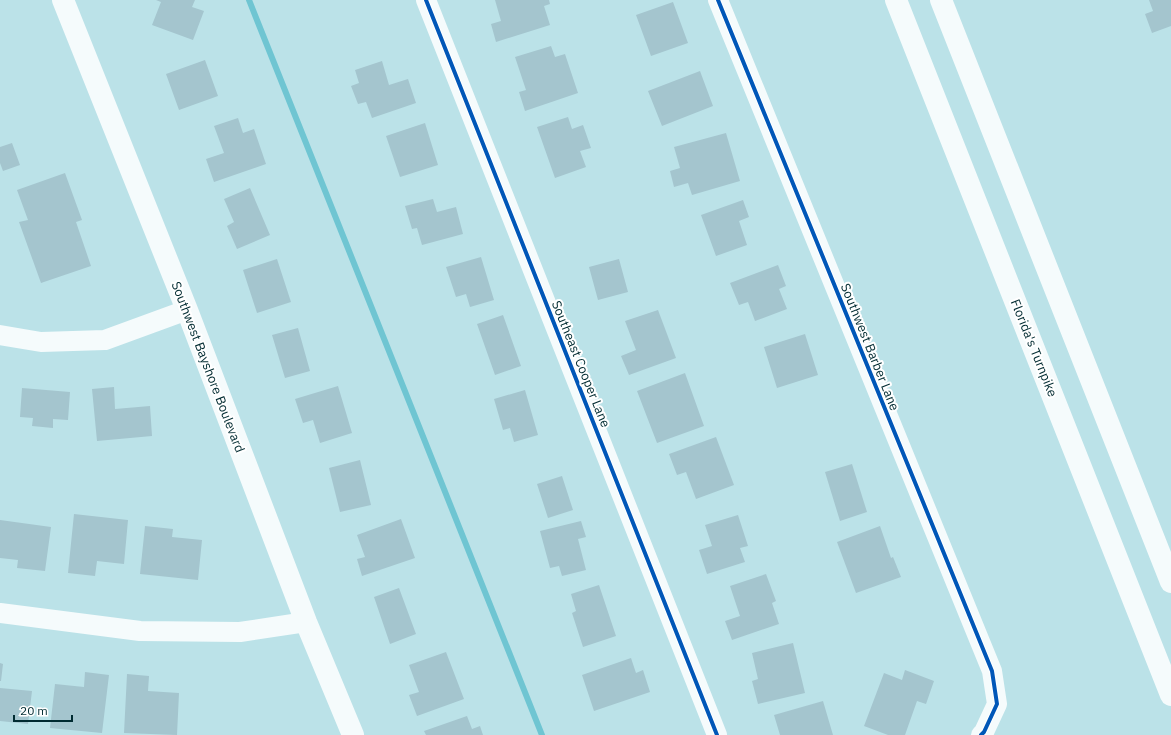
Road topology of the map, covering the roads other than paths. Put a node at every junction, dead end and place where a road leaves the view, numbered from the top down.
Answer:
1 (63, 0) edge
2 (426, 0) edge
3 (718, 0) edge
4 (896, 0) edge
5 (941, 0) edge
6 (187, 310) junction
7 (0, 335) edge
8 (1171, 582) edge
9 (0, 613) edge
10 (306, 622) junction
11 (1171, 695) edge
12 (353, 735) edge
13 (717, 735) edge
14 (981, 735) edge

1 - 6 main road, Southwest Bayshore Boulevard
2 - 13 street, Southeast Cooper Lane
3 - 14 street, Southwest Barber Lane
4 - 11 main road, Florida's Turnpike
5 - 8 main road
6 - 7 street
6 - 10 main road, Southwest Bayshore Boulevard
9 - 10 street
10 - 12 main road, Southwest Bayshore Boulevard

